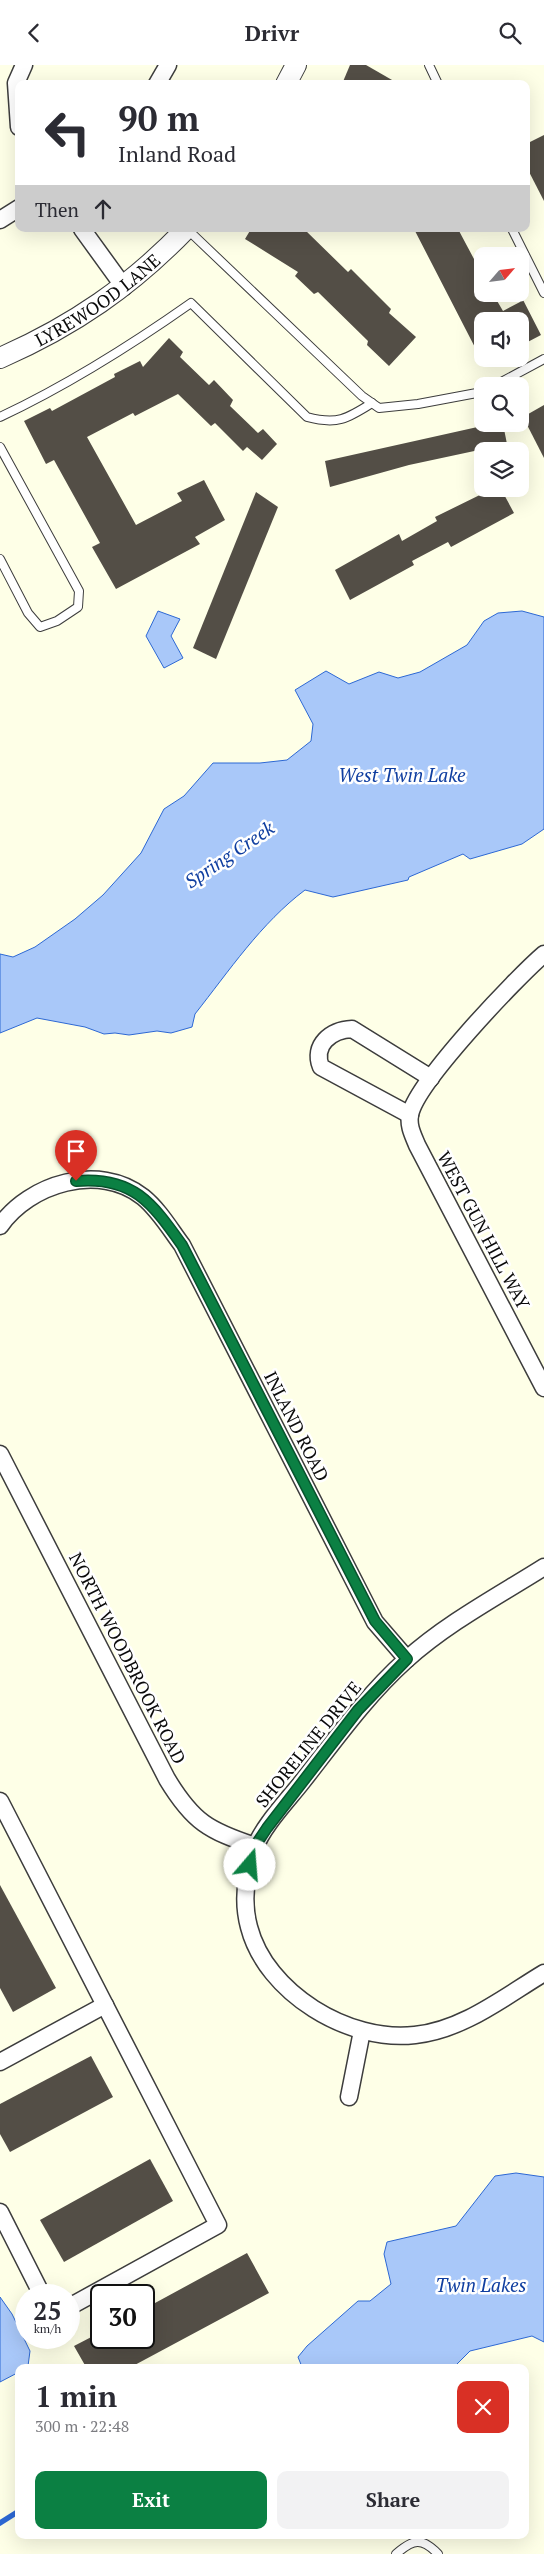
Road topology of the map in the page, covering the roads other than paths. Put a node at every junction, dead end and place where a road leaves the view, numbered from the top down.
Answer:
1 (24, 65) edge
2 (168, 65) edge
3 (296, 65) edge
4 (429, 65) edge
5 (17, 80) edge
6 (159, 80) edge
7 (288, 80) edge
8 (436, 80) edge
9 (15, 211) edge
10 (0, 221) edge
11 (84, 232) edge
12 (183, 232) edge
13 (189, 232) edge
14 (514, 232) edge
15 (124, 287) junction
16 (544, 293) edge
17 (0, 358) edge
18 (544, 359) edge
19 (511, 377) edge
20 (474, 394) edge
21 (372, 403) junction
22 (0, 417) edge
23 (0, 447) edge
24 (0, 559) edge
25 (544, 954) edge
26 (430, 1078) junction
27 (410, 1115) junction
28 (0, 1226) edge
29 (544, 1388) edge
30 (0, 1454) edge
31 (544, 1567) edge
32 (407, 1659) junction
33 (0, 1801) edge
34 (255, 1846) junction
35 (544, 1973) edge
36 (105, 2005) junction
37 (362, 2031) junction
38 (0, 2062) edge
39 (349, 2097) dead end
40 (0, 2212) edge
41 (36, 2284) edge
42 (80, 2301) edge
43 (396, 2554) edge
44 (438, 2554) edge

1 - 5 street
2 - 6 street
3 - 7 street
4 - 8 lane
9 - 10 street
11 - 15 street
12 - 15 street, LYREWOOD LANE
13 - 21 lane
14 - 16 lane
15 - 17 street, LYREWOOD LANE
18 - 19 lane
20 - 21 lane
21 - 22 lane
23 - 24 lane
25 - 26 street
26 - 27 street
26 - 27 street
27 - 29 street, WEST GUN HILL WAY
28 - 32 street, INLAND ROAD
30 - 34 street, NORTH WOODBROOK ROAD
31 - 32 street, SHORELINE DRIVE
32 - 34 street, SHORELINE DRIVE
33 - 36 street
34 - 37 street
35 - 37 street
36 - 38 street
36 - 42 street
37 - 39 street
40 - 41 street
43 - 44 lane

